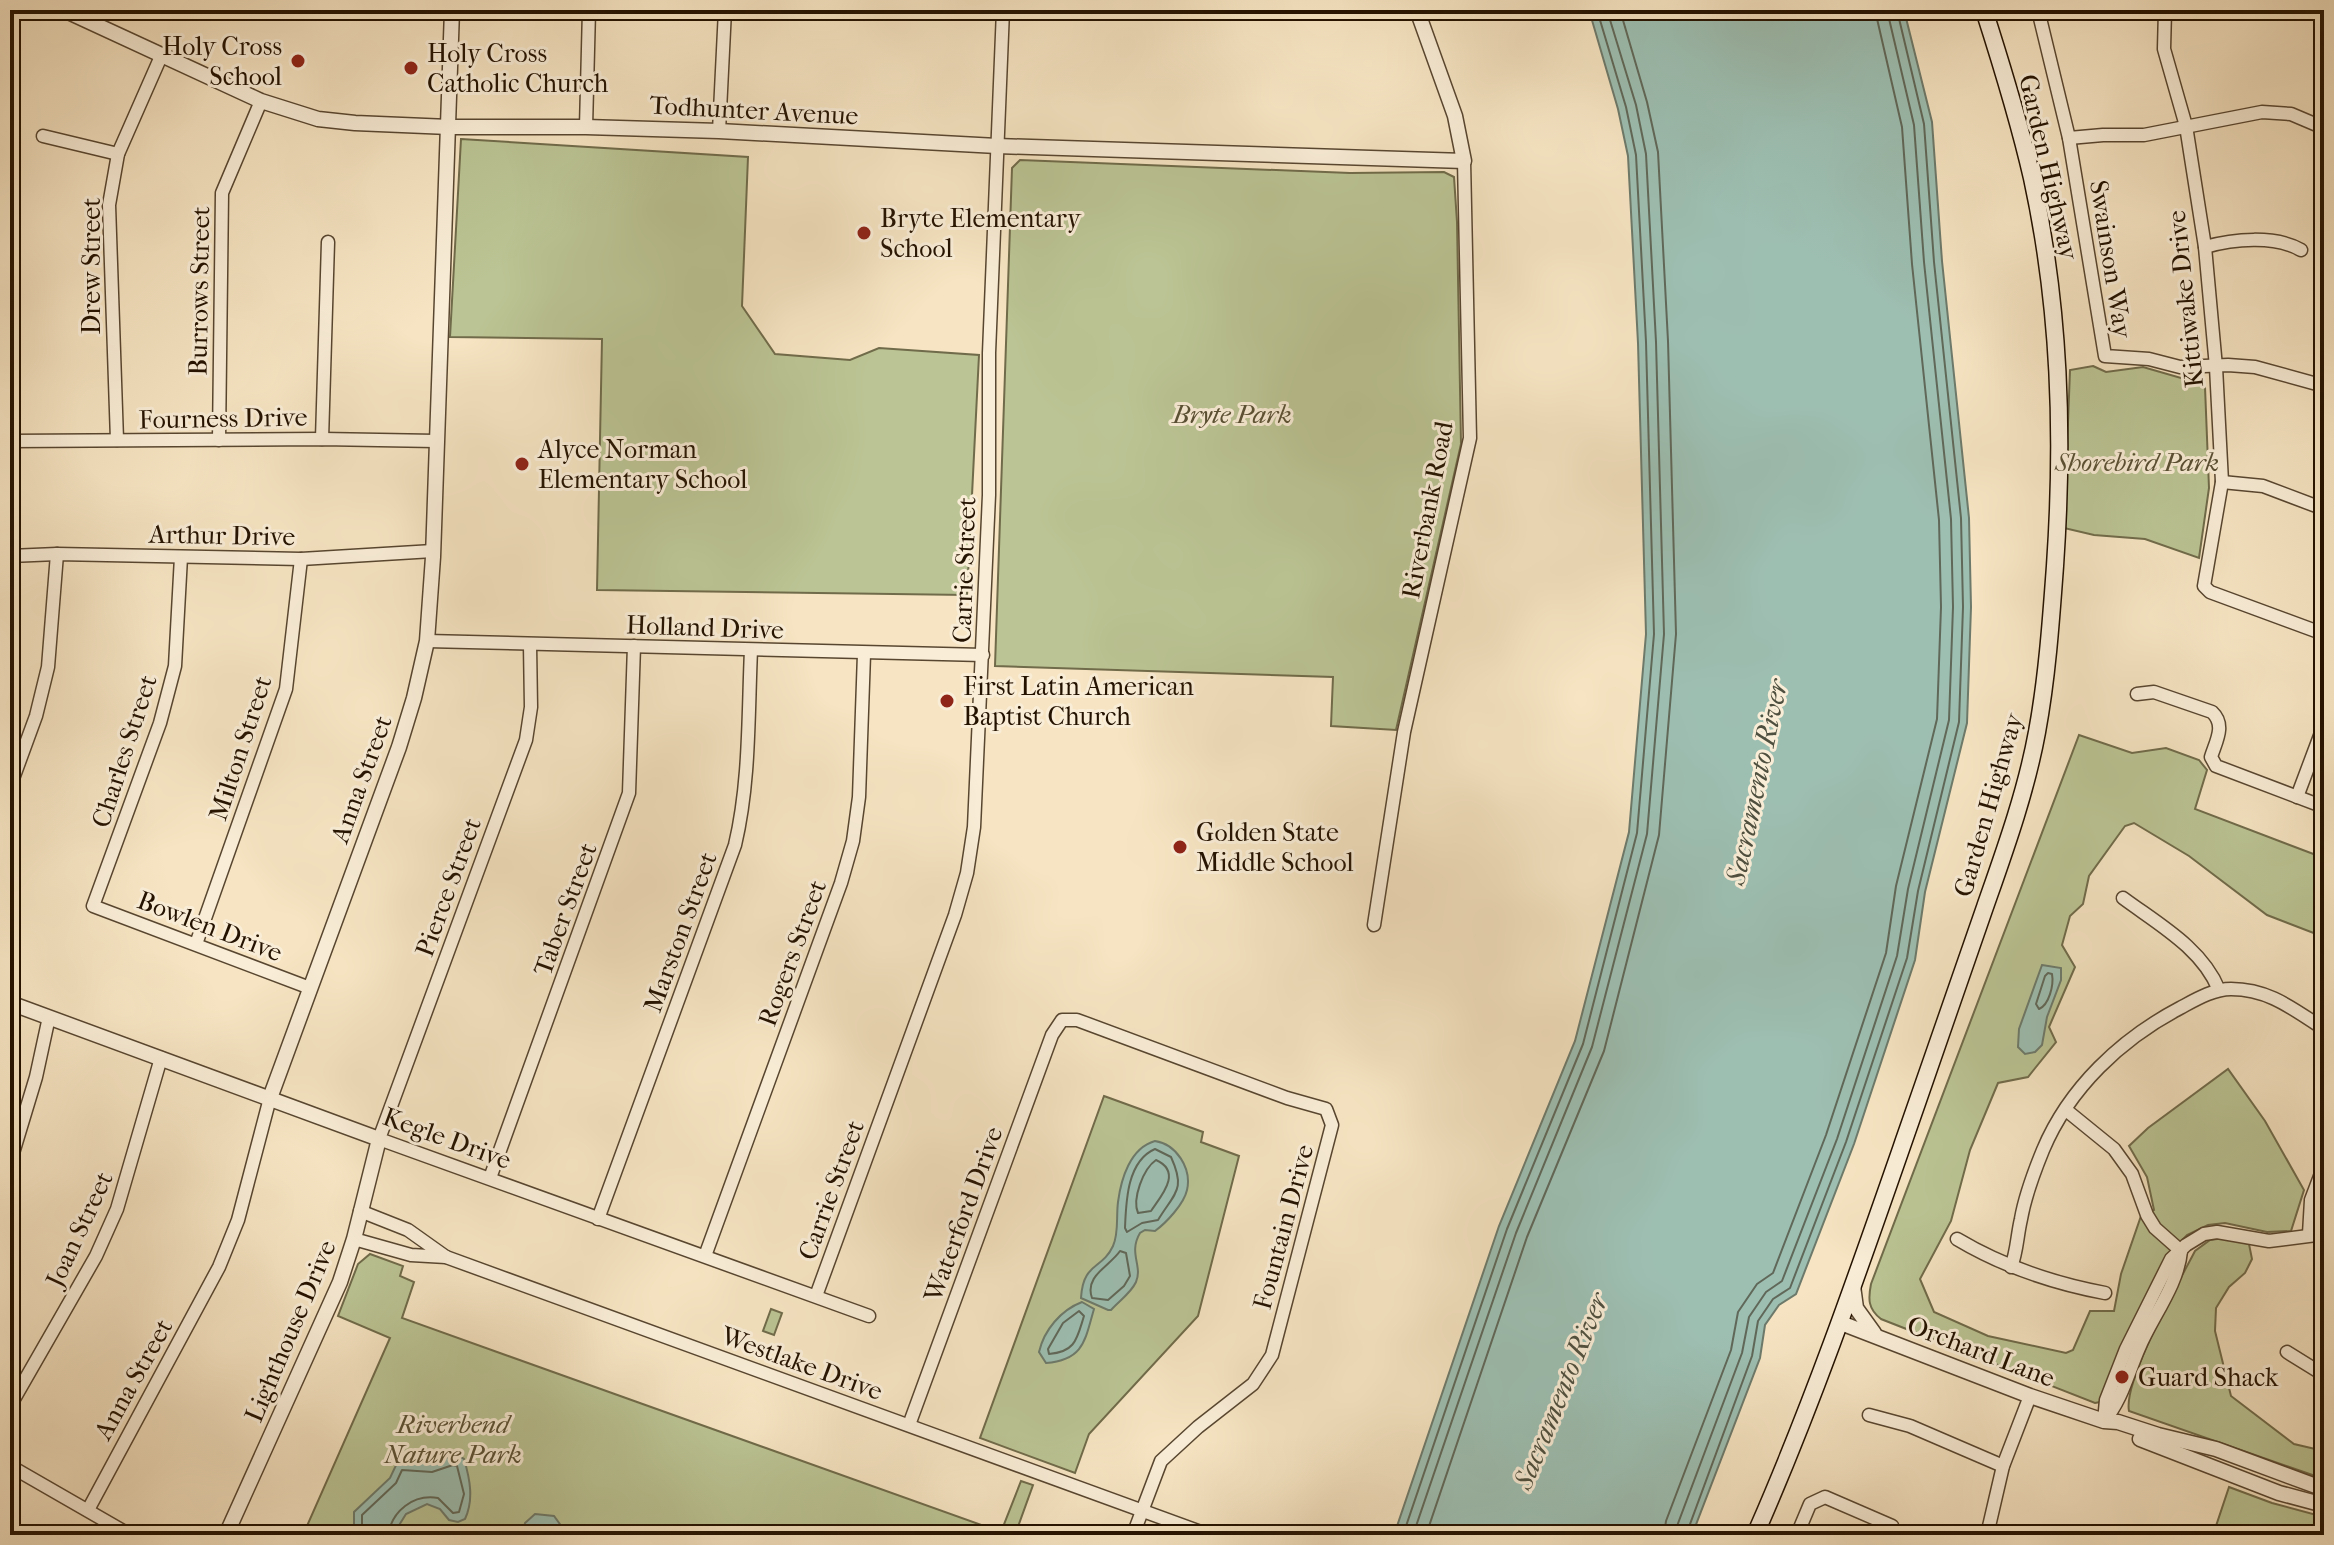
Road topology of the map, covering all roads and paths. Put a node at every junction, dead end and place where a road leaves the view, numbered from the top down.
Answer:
1 (64, 10) edge
2 (452, 10) edge
3 (589, 10) edge
4 (725, 10) edge
5 (1003, 10) edge
6 (1417, 10) edge
7 (1984, 10) edge
8 (2038, 10) edge
9 (2165, 10) edge
10 (162, 54) junction
11 (261, 101) junction
12 (2186, 126) junction
13 (449, 127) junction
14 (586, 127) junction
15 (2324, 128) edge
16 (719, 131) junction
17 (43, 136) dead end
18 (2069, 138) junction
19 (997, 146) junction
20 (118, 154) junction
21 (1464, 161) junction
22 (328, 242) dead end
23 (2205, 247) junction
24 (2301, 250) dead end
25 (2216, 367) junction
26 (2324, 386) edge
27 (322, 439) junction
28 (117, 440) junction
29 (219, 440) junction
30 (10, 441) edge
31 (436, 441) junction
32 (2222, 482) junction
33 (2324, 509) edge
34 (433, 551) junction
35 (57, 554) junction
36 (10, 556) edge
37 (181, 557) junction
38 (301, 559) junction
39 (2324, 634) edge
40 (427, 641) junction
41 (530, 645) junction
42 (634, 646) junction
43 (751, 650) junction
44 (864, 654) junction
45 (983, 655) junction
46 (2137, 694) dead end
47 (2324, 725) edge
48 (10, 787) edge
49 (2297, 797) junction
50 (2324, 807) edge
51 (2123, 898) dead end
52 (93, 906) joint
53 (1374, 925) dead end
54 (196, 944) junction
55 (310, 988) junction
56 (2219, 990) junction
57 (10, 1003) edge
58 (49, 1017) junction
59 (1062, 1020) joint
60 (2324, 1029) edge
61 (161, 1058) junction
62 (270, 1098) junction
63 (2066, 1110) junction
64 (379, 1139) junction
65 (10, 1163) edge
66 (2322, 1171) dead end
67 (490, 1178) junction
68 (360, 1211) junction
69 (598, 1219) junction
70 (408, 1230) junction
71 (2309, 1234) junction
72 (2324, 1234) edge
73 (354, 1239) junction
74 (1957, 1239) dead end
75 (2181, 1251) junction
76 (401, 1252) junction
77 (705, 1256) junction
78 (446, 1257) junction
79 (2011, 1267) junction
80 (1853, 1286) junction
81 (2105, 1293) dead end
82 (816, 1296) junction
83 (869, 1316) dead end
84 (1841, 1323) junction
85 (1881, 1338) junction
86 (2287, 1352) dead end
87 (2324, 1375) edge
88 (2030, 1396) junction
89 (10, 1406) edge
90 (1869, 1415) dead end
91 (2104, 1421) junction
92 (909, 1425) junction
93 (10, 1466) edge
94 (2003, 1466) junction
95 (2324, 1489) edge
96 (2324, 1505) edge
97 (88, 1510) junction
98 (1142, 1510) junction
99 (1992, 1534) edge
100 (130, 1535) edge
101 (226, 1535) edge
102 (1133, 1535) edge
103 (1209, 1535) edge
104 (1755, 1535) edge
105 (1797, 1535) edge
106 (1890, 1535) edge

1 - 10 street, Todhunter Avenue
2 - 13 street, Anna Street
3 - 14 street
4 - 16 street
5 - 19 street, Carrie Street
6 - 21 street, Riverbank Road
7 - 80 main road, Garden Highway
8 - 18 street
9 - 12 street, Kittiwake Drive
10 - 11 street, Todhunter Avenue
10 - 20 street, Drew Street
11 - 13 street, Todhunter Avenue
11 - 29 street, Burrows Street
12 - 15 street
12 - 18 street
12 - 23 street, Kittiwake Drive
13 - 14 street, Todhunter Avenue
13 - 31 street, Anna Street
14 - 16 street, Todhunter Avenue
16 - 19 street, Todhunter Avenue
17 - 20 street
18 - 25 street, Swainson Way
19 - 21 street, Todhunter Avenue
19 - 45 street, Carrie Street
20 - 28 street, Drew Street
21 - 53 street, Riverbank Road
22 - 27 street
23 - 24 street
23 - 25 street, Kittiwake Drive
25 - 26 street, Swainson Way
25 - 32 street, Kittiwake Drive
27 - 29 street, Fourness Drive
27 - 31 street, Fourness Drive
28 - 29 street, Fourness Drive
28 - 30 street, Fourness Drive
31 - 34 street, Anna Street
32 - 33 street
32 - 39 street, Kittiwake Drive
34 - 38 street, Arthur Drive
34 - 40 street, Anna Street
35 - 36 street, Arthur Drive
35 - 37 street, Arthur Drive
35 - 48 street
37 - 38 street, Arthur Drive
37 - 52 street, Charles Street
38 - 54 street, Milton Street
40 - 41 street, Holland Drive
40 - 55 street, Anna Street
41 - 42 street, Holland Drive
41 - 64 street, Pierce Street
42 - 43 street, Holland Drive
42 - 67 street, Taber Street
43 - 44 street, Holland Drive
43 - 69 street, Marston Street
44 - 45 street, Holland Drive
44 - 77 street, Rogers Street
45 - 82 street, Carrie Street
46 - 49 street
47 - 49 street
49 - 50 street
51 - 56 street
52 - 54 street, Bowlen Drive
54 - 55 street, Bowlen Drive
55 - 62 street, Anna Street
56 - 60 street
56 - 63 street
57 - 58 street, Kegle Drive
58 - 61 street, Kegle Drive
58 - 65 street
59 - 92 street, Waterford Drive
59 - 98 street, Fountain Drive
61 - 62 street, Kegle Drive
61 - 89 street, Joan Street
62 - 64 street, Kegle Drive
62 - 97 street, Anna Street
63 - 75 street
63 - 79 street
64 - 67 street, Kegle Drive
64 - 68 street, Lighthouse Drive
66 - 71 street
67 - 69 street, Kegle Drive
68 - 70 street, Westlake Drive
68 - 73 street, Lighthouse Drive
69 - 77 street, Kegle Drive
70 - 76 street
70 - 78 street, Westlake Drive
71 - 72 street
71 - 75 street
73 - 76 street, Westlake Drive
73 - 101 street, Lighthouse Drive
74 - 79 street
75 - 91 street
76 - 78 street, Westlake Drive
77 - 82 street, Kegle Drive
78 - 92 street, Westlake Drive
79 - 81 street
80 - 84 main road, Garden Highway
80 - 85 street
82 - 83 street, Kegle Drive
84 - 85 street, Orchard Lane
84 - 104 main road, Garden Highway
85 - 88 street, Orchard Lane
86 - 87 street
88 - 91 street, Orchard Lane
88 - 94 street
90 - 94 street
91 - 95 street, Orchard Lane
91 - 96 street, Orchard Lane
92 - 98 street, Westlake Drive
93 - 97 street
94 - 99 street
97 - 100 street
98 - 102 street, Fountain Drive
98 - 103 street, Westlake Drive
105 - 106 street

